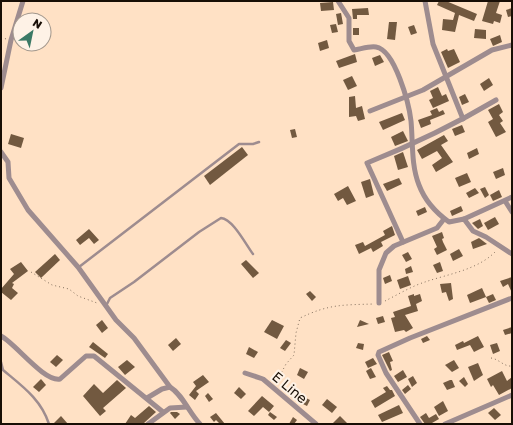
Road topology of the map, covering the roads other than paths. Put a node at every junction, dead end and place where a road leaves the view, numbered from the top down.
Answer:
1 (22, 1) edge
2 (338, 1) edge
3 (425, 1) edge
4 (512, 45) edge
5 (445, 77) junction
6 (1, 88) edge
7 (405, 98) junction
8 (496, 100) dead end
9 (370, 111) dead end
10 (463, 120) junction
11 (259, 142) dead end
12 (413, 144) junction
13 (1, 152) edge
14 (512, 197) edge
15 (505, 201) junction
16 (512, 212) edge
17 (444, 219) junction
18 (464, 219) junction
19 (404, 242) junction
20 (253, 254) dead end
21 (512, 254) edge
22 (78, 267) junction
23 (512, 298) edge
24 (378, 303) road end
25 (105, 304) junction
26 (1, 336) edge
27 (1, 362) edge
28 (245, 373) dead end
29 (170, 387) junction
30 (512, 395) edge
31 (147, 398) junction
32 (187, 407) junction
33 (163, 412) junction
34 (49, 424) edge
35 (148, 424) edge
36 (200, 424) edge
37 (316, 424) edge
38 (420, 424) edge
39 (445, 424) edge

1 - 6 street
2 - 7 street
3 - 5 street
4 - 5 street
5 - 7 street
5 - 10 street
7 - 9 street
7 - 12 street
8 - 10 street
10 - 12 street
11 - 22 lane
12 - 17 street
12 - 19 street
13 - 22 street
14 - 15 street
15 - 16 street
15 - 18 street
17 - 18 street
17 - 19 street
18 - 21 street
19 - 24 street
20 - 25 lane
22 - 25 street
23 - 38 street
25 - 29 street
26 - 31 street
27 - 34 lane
28 - 37 street, E Line
29 - 31 street
29 - 32 street
30 - 39 street
31 - 33 street
32 - 33 street
32 - 36 street
33 - 35 street

